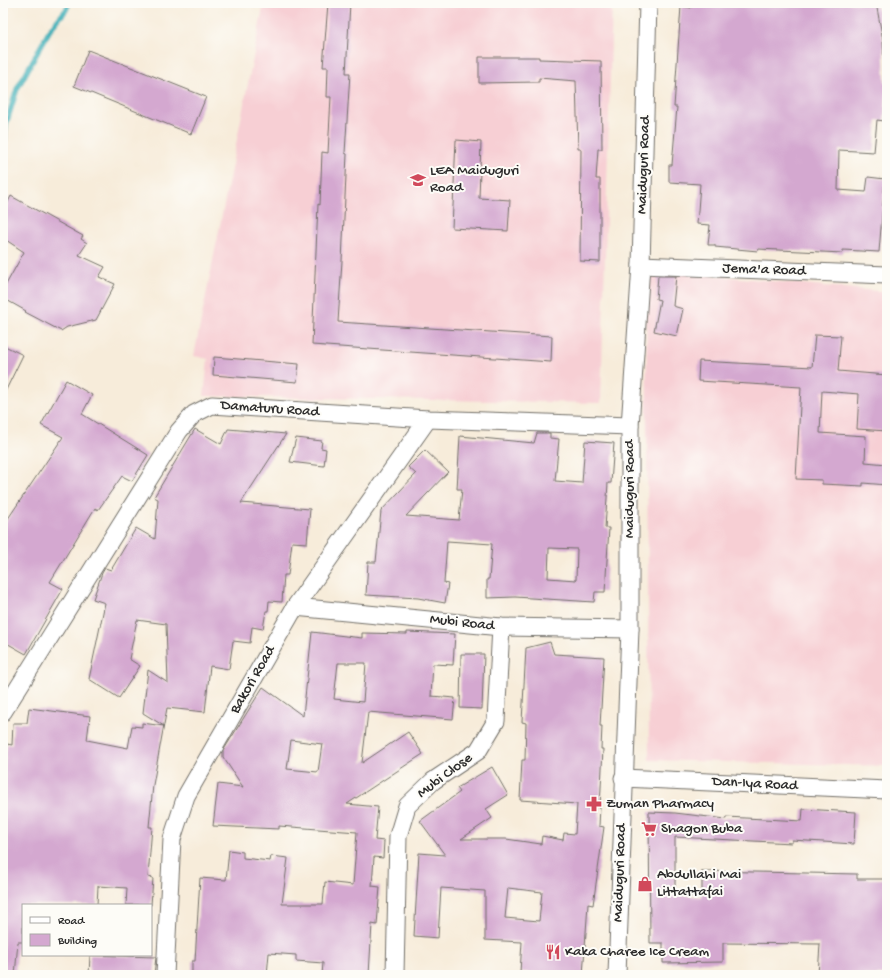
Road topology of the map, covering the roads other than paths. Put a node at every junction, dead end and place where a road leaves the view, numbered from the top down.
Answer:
1 (648, 3) edge
2 (641, 265) junction
3 (887, 275) edge
4 (428, 419) junction
5 (630, 426) junction
6 (295, 607) junction
7 (501, 627) junction
8 (630, 629) junction
9 (3, 712) edge
10 (623, 778) junction
11 (887, 790) edge
12 (165, 975) edge
13 (395, 975) edge
14 (617, 975) edge

1 - 2 street, Maiduguri Road
2 - 3 street, Jema'a Road
2 - 5 street, Maiduguri Road
4 - 5 street, Damaturu Road
4 - 6 street, Bakori Road
4 - 9 street, Damaturu Road
5 - 8 street, Maiduguri Road
6 - 7 street, Mubi Road
6 - 12 street, Bakori Road
7 - 8 street, Mubi Road
7 - 13 street, Mubi Close
8 - 10 street, Maiduguri Road
10 - 11 street, Dan-Iya Road
10 - 14 street, Maiduguri Road

